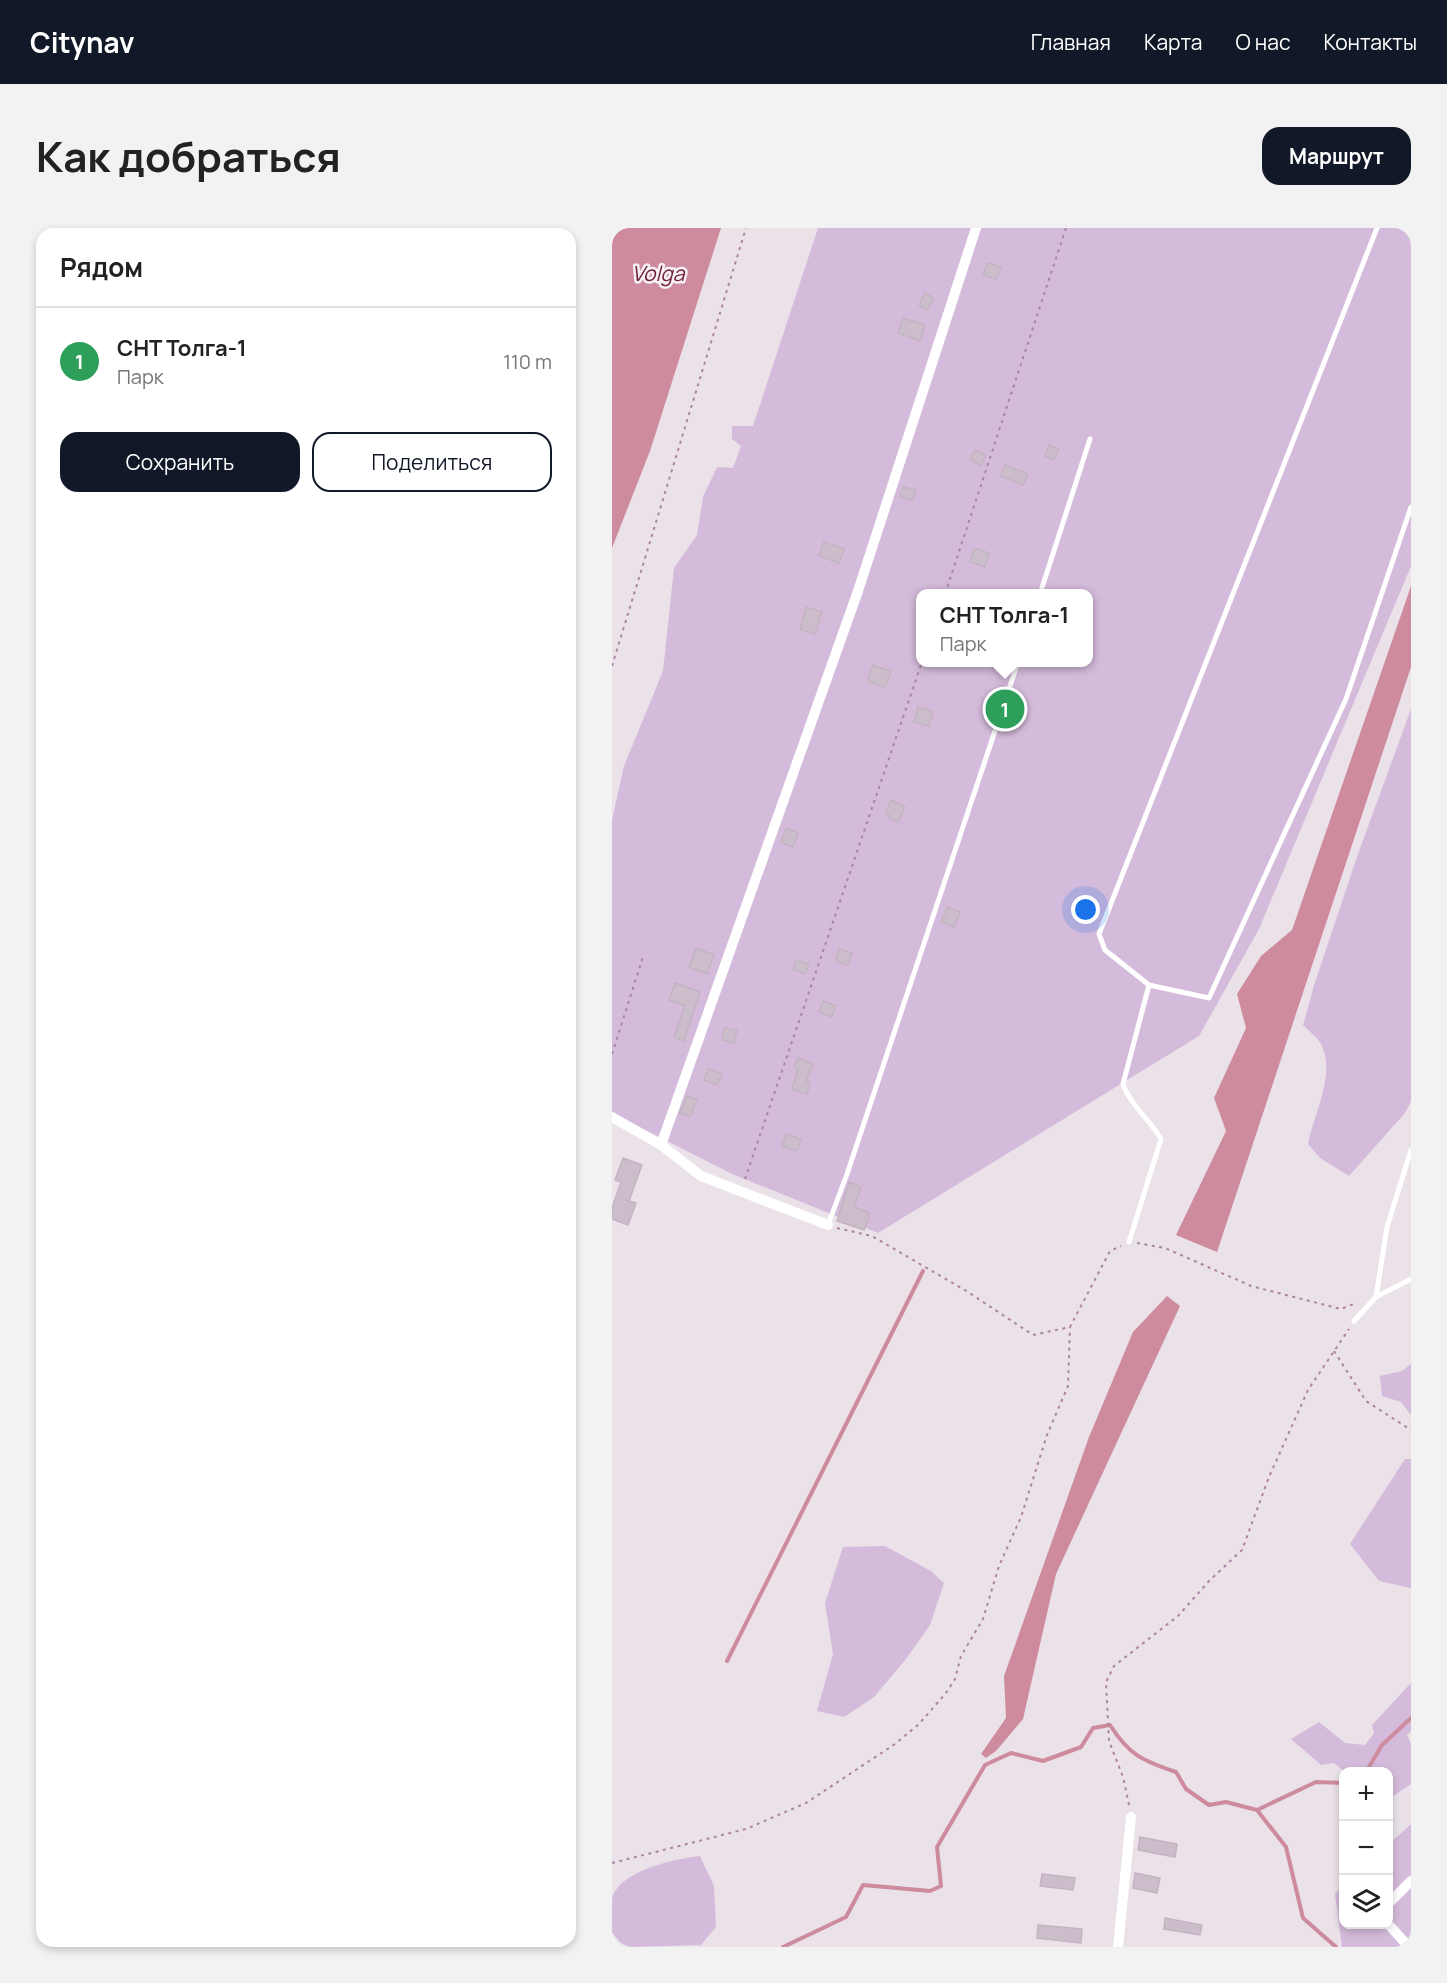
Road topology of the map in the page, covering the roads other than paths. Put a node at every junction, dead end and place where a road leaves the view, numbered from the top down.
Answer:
1 (976, 228) edge
2 (1377, 228) edge
3 (1090, 439) dead end
4 (1411, 507) edge
5 (1042, 589) edge
6 (1017, 667) edge
7 (1149, 985) junction
8 (612, 1116) edge
9 (661, 1145) junction
10 (1411, 1150) edge
11 (828, 1225) joint
12 (1129, 1242) road end
13 (1411, 1279) edge
14 (1376, 1297) junction
15 (1354, 1321) road end
16 (1131, 1817) road end
17 (1411, 1881) edge
18 (1393, 1900) edge
19 (1393, 1929) edge
20 (1118, 1947) edge
21 (1409, 1947) edge

1 - 9 street
2 - 7 lane
3 - 5 lane
4 - 7 lane
6 - 11 lane
7 - 12 lane
8 - 9 street
9 - 11 street
10 - 14 lane
13 - 14 lane
14 - 15 lane
16 - 20 street
17 - 18 street
19 - 21 street

